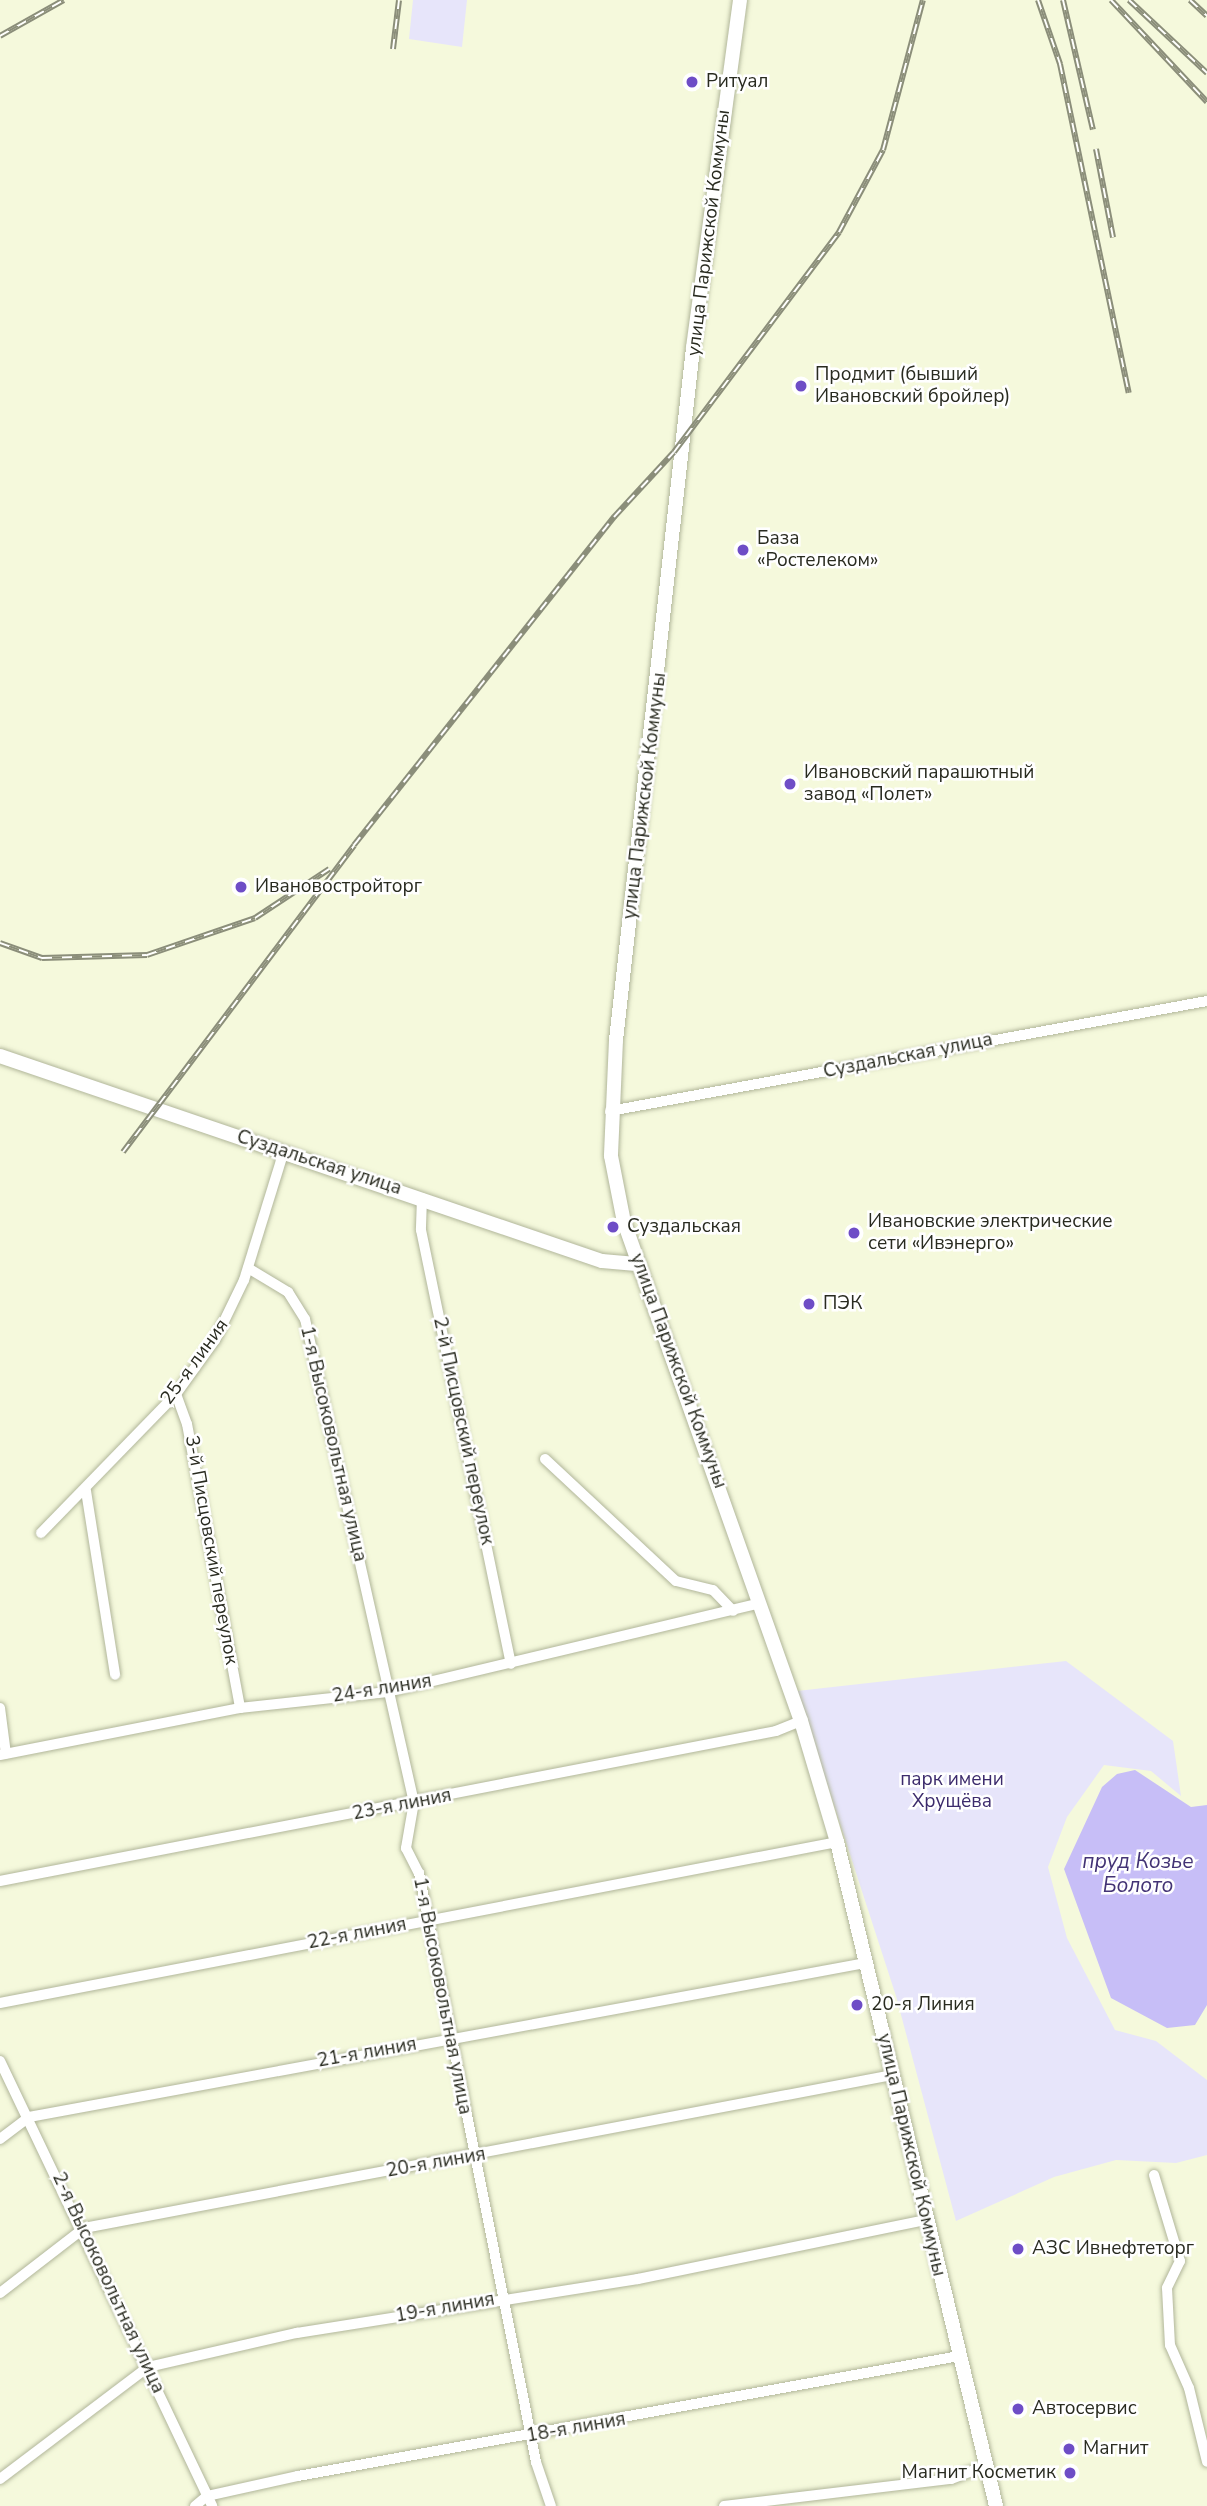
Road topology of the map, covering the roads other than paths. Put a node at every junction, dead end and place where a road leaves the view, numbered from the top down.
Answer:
1 (740, 0) edge
2 (1207, 1001) edge
3 (0, 1056) edge
4 (610, 1111) junction
5 (284, 1151) junction
6 (422, 1198) junction
7 (639, 1264) junction
8 (248, 1268) junction
9 (176, 1394) junction
10 (545, 1459) dead end
11 (86, 1491) junction
12 (41, 1533) dead end
13 (760, 1603) junction
14 (733, 1611) junction
15 (511, 1664) junction
16 (115, 1675) dead end
17 (387, 1692) junction
18 (0, 1708) edge
19 (240, 1708) junction
20 (801, 1721) junction
21 (3, 1754) edge
22 (414, 1802) junction
23 (837, 1842) junction
24 (0, 1881) edge
25 (426, 1921) junction
26 (866, 1962) junction
27 (0, 2003) edge
28 (450, 2038) junction
29 (0, 2061) edge
30 (892, 2075) junction
31 (29, 2118) junction
32 (0, 2139) edge
33 (474, 2156) junction
34 (1154, 2175) dead end
35 (926, 2220) junction
36 (84, 2228) junction
37 (0, 2293) edge
38 (506, 2298) junction
39 (960, 2356) junction
40 (148, 2367) junction
41 (532, 2435) junction
42 (1207, 2462) edge
43 (987, 2465) junction
44 (0, 2479) edge
45 (209, 2501) edge
46 (195, 2506) edge
47 (551, 2506) edge
48 (724, 2506) edge
49 (996, 2506) edge

1 - 4 main road, улица Парижской Коммуны
2 - 4 street, Суздальская улица
3 - 5 main road, Суздальская улица
4 - 7 main road, улица Парижской Коммуны
5 - 6 main road, Суздальская улица
5 - 8 street, 25-я линия
6 - 7 main road, Суздальская улица
6 - 15 street, 2-й Писцовский переулок
7 - 13 main road, улица Парижской Коммуны
8 - 9 street, 25-я линия
8 - 17 street, 1-я Высоковольтная улица
9 - 11 street, 25-я линия
9 - 19 street, 3-й Писцовский переулок
10 - 14 street
11 - 12 street, 25-я линия
11 - 16 street
13 - 14 street, 24-я линия
13 - 20 main road, улица Парижской Коммуны
14 - 15 street, 24-я линия
15 - 17 street, 24-я линия
17 - 19 street, 24-я линия
17 - 22 street, 1-я Высоковольтная улица
18 - 21 street
19 - 21 street, 24-я линия
20 - 22 street, 23-я линия
20 - 23 main road, улица Парижской Коммуны
22 - 24 street, 23-я линия
22 - 25 street, 1-я Высоковольтная улица
23 - 25 street, 22-я линия
23 - 26 main road, улица Парижской Коммуны
25 - 27 street, 22-я линия
25 - 28 street, 1-я Высоковольтная улица
26 - 28 street, 21-я линия
26 - 30 main road, улица Парижской Коммуны
28 - 31 street, 21-я линия
28 - 33 street, 1-я Высоковольтная улица
29 - 31 street, 2-я Высоковольтная улица
30 - 33 street, 20-я линия
30 - 35 main road, улица Парижской Коммуны
31 - 32 street, 21-я линия
31 - 36 street, 2-я Высоковольтная улица
33 - 36 street, 20-я линия
33 - 38 street, 1-я Высоковольтная улица
34 - 42 street
35 - 38 street, 19-я линия
35 - 39 main road, улица Парижской Коммуны
36 - 37 street, 20-я линия
36 - 40 street, 2-я Высоковольтная улица
38 - 40 street, 19-я линия
38 - 41 street, 1-я Высоковольтная улица
39 - 41 street, 18-я линия
39 - 43 main road, улица Парижской Коммуны
40 - 44 street, 19-я линия
40 - 45 street, 2-я Высоковольтная улица
41 - 45 street, 18-я линия
41 - 47 street, 1-я Высоковольтная улица
43 - 48 street
43 - 49 main road, улица Парижской Коммуны
45 - 46 street, 18-я линия

